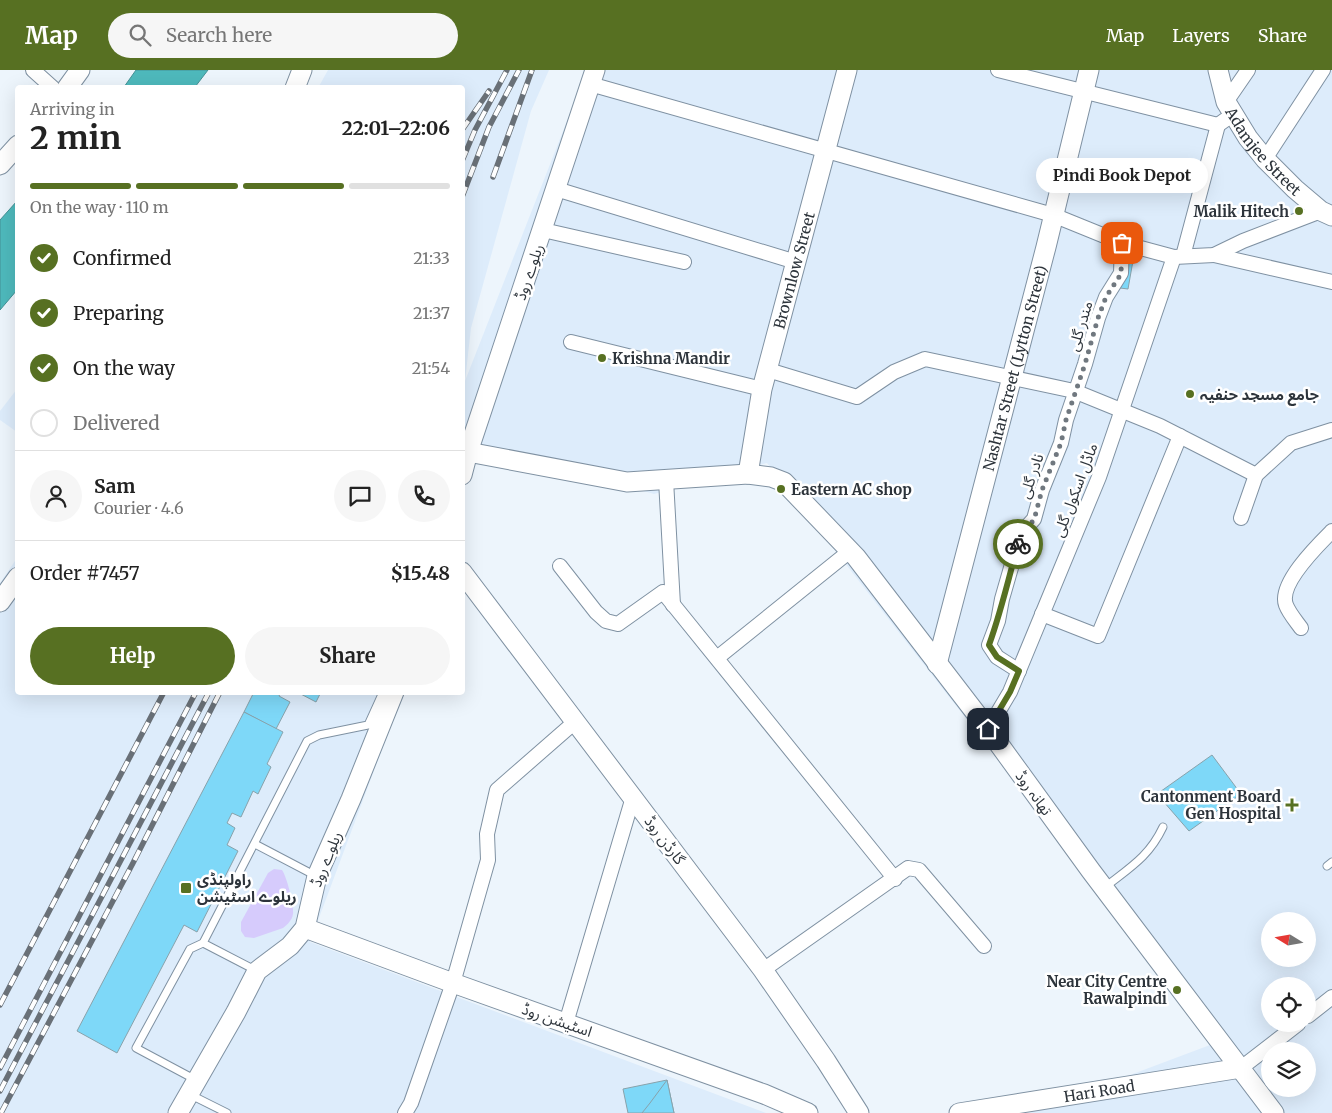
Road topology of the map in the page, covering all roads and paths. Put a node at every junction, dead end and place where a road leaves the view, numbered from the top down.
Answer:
1 (33, 70) edge
2 (80, 70) edge
3 (302, 70) edge
4 (847, 70) edge
5 (998, 70) edge
6 (1089, 70) edge
7 (1218, 70) edge
8 (1248, 70) edge
9 (1323, 70) edge
10 (592, 77) edge
11 (49, 85) edge
12 (69, 85) edge
13 (296, 85) edge
14 (1084, 92) junction
15 (1226, 114) junction
16 (15, 148) edge
17 (825, 150) junction
18 (1265, 160) junction
19 (0, 165) edge
20 (556, 189) junction
21 (1326, 213) edge
22 (1053, 215) junction
23 (543, 230) junction
24 (1122, 243) junction
25 (1214, 255) junction
26 (1178, 256) junction
27 (684, 262) dead end
28 (796, 262) junction
29 (1332, 282) edge
30 (571, 342) dead end
31 (768, 370) junction
32 (1012, 376) junction
33 (762, 389) junction
34 (1074, 391) junction
35 (1122, 410) junction
36 (1332, 430) edge
37 (1180, 436) junction
38 (468, 452) junction
39 (465, 463) edge
40 (748, 474) junction
41 (1256, 475) junction
42 (666, 480) junction
43 (1241, 518) dead end
44 (1332, 531) edge
45 (850, 551) junction
46 (560, 566) dead end
47 (465, 576) edge
48 (15, 580) edge
49 (0, 602) edge
50 (673, 605) junction
51 (1042, 614) junction
52 (1301, 628) dead end
53 (717, 658) junction
54 (937, 664) junction
55 (1019, 671) junction
56 (382, 695) edge
57 (393, 695) edge
58 (576, 721) junction
59 (988, 729) junction
60 (633, 797) junction
61 (1163, 827) dead end
62 (255, 844) junction
63 (317, 876) junction
64 (896, 879) junction
65 (1104, 888) junction
66 (305, 928) junction
67 (204, 943) junction
68 (984, 946) dead end
69 (763, 970) junction
70 (257, 971) junction
71 (452, 983) junction
72 (1332, 997) edge
73 (1316, 1010) edge
74 (566, 1023) junction
75 (1288, 1032) edge
76 (1241, 1068) junction
77 (193, 1087) junction
78 (178, 1113) edge
79 (227, 1113) edge
80 (405, 1113) edge
81 (808, 1113) edge
82 (859, 1113) edge
83 (959, 1113) edge
84 (1274, 1113) edge

1 - 11 street
2 - 12 street
3 - 13 street
4 - 17 street, Brownlow Street
5 - 14 street
6 - 14 street, Nashtar Street (Lytton Street)
7 - 15 street, Adamjee Street
8 - 15 street, ماڈل اسکول گلی
9 - 18 street
10 - 17 street
10 - 20 street, ریلوے روڈ
14 - 15 street
14 - 22 street, Nashtar Street (Lytton Street)
15 - 18 street, Adamjee Street
15 - 26 street, ماڈل اسکول گلی
16 - 19 street
17 - 22 street
17 - 28 street, Brownlow Street
18 - 21 street, Adamjee Street
20 - 23 street, ریلوے روڈ
20 - 28 street
21 - 25 street
22 - 24 street
22 - 32 street, Nashtar Street (Lytton Street)
23 - 27 street
23 - 38 street, ریلوے روڈ
24 - 26 street
24 - 34 street, مندر گلی
25 - 26 street
25 - 29 street
26 - 35 street, ماڈل اسکول گلی
28 - 31 street, Brownlow Street
30 - 33 street
31 - 32 street
31 - 33 street, Brownlow Street
32 - 34 street
32 - 54 street, Nashtar Street (Lytton Street)
33 - 40 street, Brownlow Street
34 - 35 street
34 - 55 street, نادر گلی
35 - 37 street
35 - 51 street, ماڈل اسکول گلی
36 - 41 street
37 - 41 street
37 - 51 street
38 - 39 street, ریلوے روڈ
38 - 42 street
40 - 42 street
40 - 45 street, تھانہ روڈ
41 - 43 street
42 - 50 street
44 - 52 street
45 - 53 street
45 - 54 street, تھانہ روڈ
46 - 50 street
47 - 58 street, گارڈن روڈ
48 - 49 street
50 - 53 street
51 - 55 street, ماڈل اسکول گلی
53 - 64 street
54 - 59 street, تھانہ روڈ
55 - 59 street, ماڈل اسکول گلی
56 - 62 lane
57 - 63 street, ریلوے روڈ
58 - 60 street, گارڈن روڈ
58 - 71 street
59 - 65 street, تھانہ روڈ
60 - 69 street, گارڈن روڈ
60 - 74 street
61 - 65 lane
62 - 63 lane
62 - 67 lane
63 - 66 street, ریلوے روڈ
64 - 68 street
64 - 69 street
65 - 76 street, تھانہ روڈ
66 - 70 street, ریلوے روڈ
66 - 71 street, اسٹیشن روڈ
67 - 70 lane
67 - 77 lane
69 - 82 street, گارڈن روڈ
70 - 77 street, ریلوے روڈ
71 - 74 street, اسٹیشن روڈ
71 - 80 street
72 - 73 street
74 - 81 street, اسٹیشن روڈ
75 - 76 street
76 - 83 street, Hari Road
76 - 84 street, تھانہ روڈ
77 - 78 street, ریلوے روڈ
77 - 79 lane

